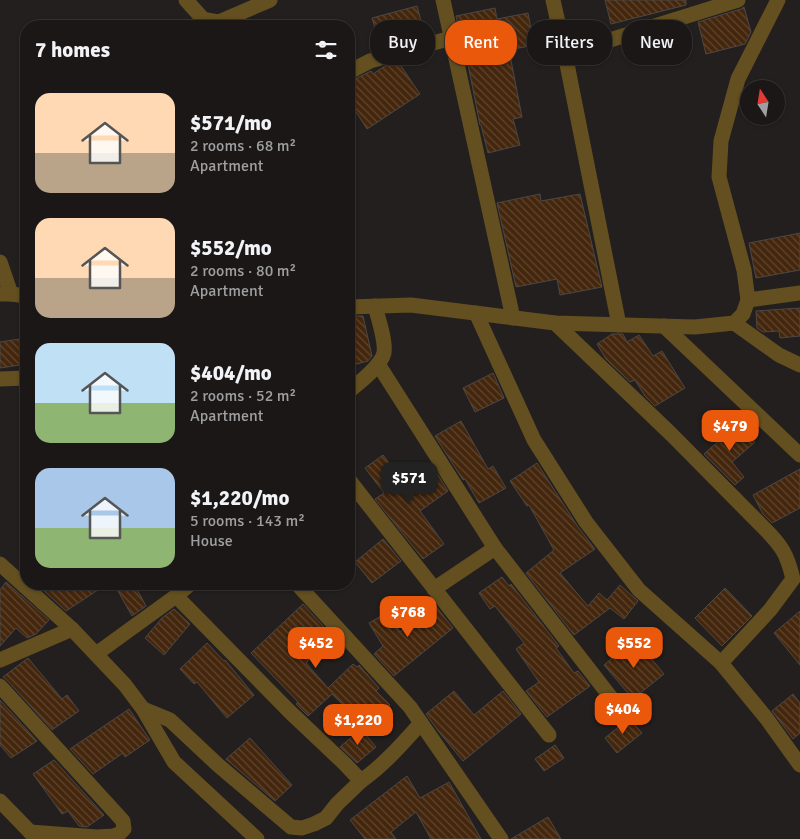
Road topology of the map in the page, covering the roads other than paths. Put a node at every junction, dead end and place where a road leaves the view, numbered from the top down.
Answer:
1 (186, 0) edge
2 (270, 0) edge
3 (443, 0) edge
4 (552, 0) edge
5 (738, 0) edge
6 (778, 0) edge
7 (207, 20) edge
8 (229, 20) edge
9 (447, 20) edge
10 (557, 20) edge
11 (612, 39) edge
12 (445, 40) edge
13 (457, 65) edge
14 (567, 65) edge
15 (355, 69) edge
16 (0, 262) edge
17 (800, 293) edge
18 (5, 294) edge
19 (20, 295) edge
20 (748, 300) junction
21 (374, 306) junction
22 (355, 307) edge
23 (476, 313) junction
24 (513, 318) junction
25 (555, 323) junction
26 (734, 323) junction
27 (619, 325) junction
28 (664, 326) junction
29 (378, 364) junction
30 (800, 365) edge
31 (20, 378) edge
32 (0, 379) edge
33 (355, 386) edge
34 (800, 455) edge
35 (355, 488) edge
36 (495, 548) junction
37 (0, 564) edge
38 (20, 582) edge
39 (434, 589) junction
40 (29, 590) edge
41 (183, 590) edge
42 (303, 590) edge
43 (176, 596) junction
44 (72, 629) junction
45 (96, 654) junction
46 (0, 660) edge
47 (721, 663) junction
48 (0, 686) edge
49 (616, 704) dead end
50 (143, 709) junction
51 (421, 723) junction
52 (548, 735) dead end
53 (800, 765) edge
54 (361, 781) junction
55 (0, 801) edge
56 (33, 835) edge
57 (257, 839) edge
58 (501, 839) edge

1 - 7 street
2 - 8 street
3 - 9 street
4 - 10 street
5 - 11 street
6 - 20 street
12 - 15 street
13 - 24 street
14 - 27 street
16 - 18 street
17 - 20 street
18 - 19 street
20 - 26 street
21 - 22 street
21 - 23 street
21 - 29 street
23 - 24 street
23 - 47 street
24 - 25 street
25 - 27 street
25 - 47 street
26 - 28 street
26 - 30 street
27 - 28 street
28 - 34 street
29 - 33 street
29 - 36 street
31 - 32 street
35 - 39 street
36 - 39 street
36 - 49 street
37 - 38 street
39 - 52 street
40 - 44 street
41 - 43 street
42 - 51 street
43 - 45 street
43 - 54 street
44 - 45 street
44 - 46 street
45 - 50 street
47 - 53 street
48 - 56 street
50 - 54 street
50 - 57 street
51 - 54 street
51 - 58 street
55 - 56 street

